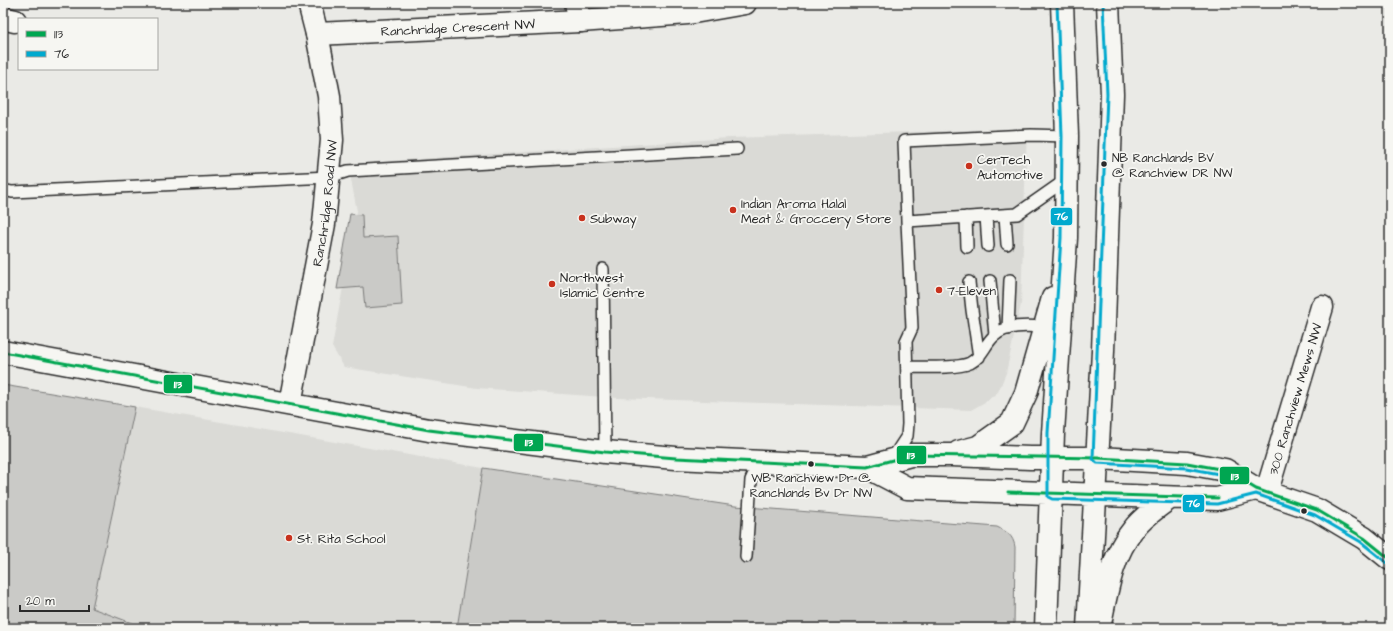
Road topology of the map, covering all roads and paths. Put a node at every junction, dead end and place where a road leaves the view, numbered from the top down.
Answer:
1 (309, 3) edge
2 (746, 3) edge
3 (1062, 3) edge
4 (1108, 3) edge
5 (578, 12) edge
6 (317, 34) junction
7 (1067, 136) junction
8 (737, 149) dead end
9 (329, 177) junction
10 (1067, 178) junction
11 (3, 190) edge
12 (1005, 215) junction
13 (986, 216) junction
14 (966, 217) junction
15 (907, 221) junction
16 (1066, 238) junction
17 (1007, 244) dead end
18 (988, 246) dead end
19 (967, 247) dead end
20 (603, 269) dead end
21 (1010, 280) dead end
22 (990, 281) dead end
23 (969, 282) dead end
24 (1322, 307) dead end
25 (1045, 326) junction
26 (1008, 329) junction
27 (994, 335) junction
28 (3, 352) edge
29 (979, 357) junction
30 (908, 367) junction
31 (290, 404) junction
32 (605, 452) junction
33 (951, 455) junction
34 (1053, 458) junction
35 (1098, 458) junction
36 (890, 461) junction
37 (763, 462) junction
38 (867, 467) junction
39 (1262, 490) junction
40 (1052, 494) junction
41 (1094, 494) junction
42 (1170, 498) junction
43 (746, 557) dead end
44 (1390, 559) edge
45 (1046, 628) edge
46 (1088, 628) edge
47 (1099, 628) edge

1 - 6 street, Ranchridge Road NW
2 - 5 street, Ranchridge Crescent NW
3 - 7 street
4 - 35 street
5 - 6 street, Ranchridge Crescent NW
6 - 9 street, Ranchridge Road NW
7 - 10 street
7 - 15 lane
8 - 9 lane
9 - 11 lane
9 - 31 street, Ranchridge Road NW
10 - 12 lane
10 - 16 street
12 - 13 lane
12 - 17 lane
13 - 14 lane
13 - 18 lane
14 - 15 lane
14 - 19 lane
15 - 30 lane
16 - 25 street
16 - 34 street
20 - 32 lane
21 - 26 lane
22 - 27 lane
23 - 29 lane
24 - 39 street, 300 Ranchview Mews NW
25 - 26 lane
25 - 33 street
26 - 27 lane
27 - 29 lane
28 - 31 street
29 - 30 lane
30 - 36 lane
31 - 32 street
32 - 37 street
33 - 34 street
33 - 36 street
34 - 35 street
34 - 40 street
35 - 39 street
35 - 41 street
36 - 38 street
37 - 38 street
37 - 43 lane
38 - 40 street
39 - 42 street
39 - 44 street
40 - 41 street
40 - 45 street
41 - 42 street
41 - 46 street
42 - 47 street

